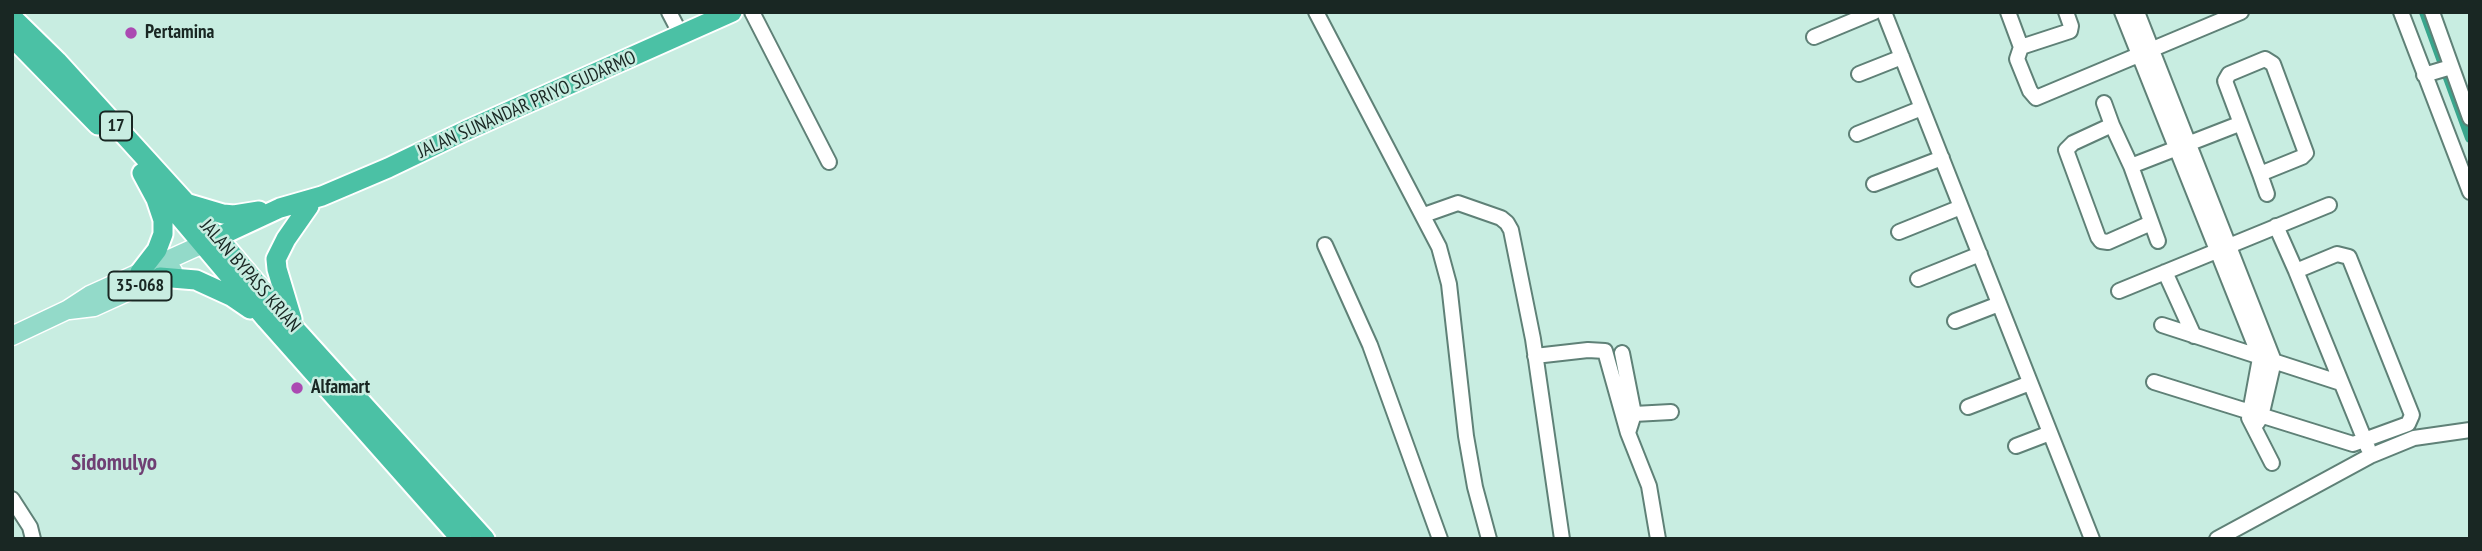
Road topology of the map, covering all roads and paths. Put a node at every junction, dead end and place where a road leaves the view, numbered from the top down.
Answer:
1 (669, 12) edge
2 (732, 12) edge
3 (752, 12) edge
4 (1316, 12) edge
5 (1874, 12) edge
6 (1884, 12) edge
7 (2008, 12) edge
8 (2066, 12) edge
9 (2122, 12) edge
10 (2137, 12) edge
11 (2241, 12) edge
12 (2401, 12) edge
13 (2432, 12) edge
14 (12, 17) edge
15 (681, 35) junction
16 (12, 37) edge
17 (1814, 37) dead end
18 (2021, 47) junction
19 (2145, 52) junction
20 (1902, 57) junction
21 (2449, 67) junction
22 (1859, 74) dead end
23 (2427, 74) junction
24 (2104, 103) dead end
25 (1922, 108) junction
26 (2470, 118) edge
27 (2239, 124) junction
28 (2112, 125) junction
29 (1857, 134) dead end
30 (2183, 146) junction
31 (1942, 158) junction
32 (829, 162) dead end
33 (2131, 166) junction
34 (142, 173) junction
35 (2260, 174) junction
36 (1874, 184) dead end
37 (2470, 192) edge
38 (2267, 194) dead end
39 (315, 201) junction
40 (185, 203) junction
41 (2329, 205) dead end
42 (1961, 207) junction
43 (280, 208) junction
44 (1424, 215) junction
45 (2151, 223) junction
46 (2276, 226) junction
47 (1899, 232) dead end
48 (2158, 241) dead end
49 (215, 245) junction
50 (1325, 245) dead end
51 (2223, 248) junction
52 (1980, 254) junction
53 (2296, 271) junction
54 (140, 272) junction
55 (2165, 272) junction
56 (160, 277) junction
57 (1917, 279) dead end
58 (2119, 291) dead end
59 (1999, 304) junction
60 (67, 310) junction
61 (266, 319) junction
62 (1955, 321) dead end
63 (2162, 325) dead end
64 (296, 330) junction
65 (12, 336) edge
66 (2194, 336) junction
67 (1622, 353) dead end
68 (1535, 356) junction
69 (2267, 360) junction
70 (2154, 382) dead end
71 (2031, 383) junction
72 (2341, 383) junction
73 (1968, 407) dead end
74 (1671, 412) dead end
75 (1634, 414) junction
76 (2255, 418) junction
77 (2470, 430) edge
78 (1628, 433) junction
79 (2050, 433) junction
80 (2364, 440) junction
81 (2016, 446) dead end
82 (2370, 456) junction
83 (2272, 463) dead end
84 (12, 499) edge
85 (33, 539) edge
86 (461, 539) edge
87 (485, 539) edge
88 (1440, 539) edge
89 (1488, 539) edge
90 (1562, 539) edge
91 (1658, 539) edge
92 (2092, 539) edge
93 (2217, 539) edge

1 - 15 street
2 - 15 highway, JALAN SUNANDAR PRIYO SUDARMO
3 - 32 street
4 - 44 street
5 - 17 street
6 - 20 street
7 - 18 street
8 - 18 street
9 - 19 street
10 - 19 street
11 - 19 street
12 - 23 street
13 - 21 street
14 - 40 highway, JALAN BYPASS KRIAN / 17
15 - 39 highway, JALAN SUNANDAR PRIYO SUDARMO
16 - 34 highway, JALAN BYPASS KRIAN / 17
18 - 19 street
19 - 30 street
20 - 22 street
20 - 25 street
21 - 23 street
21 - 26 street
23 - 37 street
24 - 28 street
25 - 29 street
25 - 31 street
27 - 30 street
27 - 35 street
27 - 35 street
28 - 33 street
28 - 45 street
30 - 33 street
30 - 51 street
31 - 36 street
31 - 42 street
33 - 45 street
34 - 49 highway, JALAN BYPASS KRIAN / 17
34 - 54 highway
35 - 38 street
39 - 43 highway, JALAN SUNANDAR PRIYO SUDARMO
39 - 49 highway, JALAN SUNANDAR PRIYO SUDARMO
39 - 64 highway
40 - 43 highway
40 - 49 highway, JALAN BYPASS KRIAN / 17
41 - 46 street
42 - 47 street
42 - 52 street
43 - 49 highway, JALAN SUNANDAR PRIYO SUDARMO
44 - 68 street
44 - 89 street
45 - 48 street
46 - 51 street
46 - 53 street
49 - 54 main road, JALAN SUNANDAR PRIYO SUDARMO / 35-068
49 - 56 main road, JALAN SUNANDAR PRIYO SUDARMO / 35-068
49 - 61 highway, JALAN BYPASS KRIAN / 17
49 - 64 highway, JALAN BYPASS KRIAN / 17
50 - 88 street
51 - 55 street
51 - 69 street
52 - 57 street
52 - 59 street
53 - 72 street
53 - 80 street
54 - 60 main road, JALAN SUNANDAR PRIYO SUDARMO / 35-068
55 - 58 street
55 - 66 street
56 - 60 main road, JALAN SUNANDAR PRIYO SUDARMO / 35-068
56 - 61 highway
59 - 62 street
59 - 71 street
60 - 65 main road, JALAN SUNANDAR PRIYO SUDARMO / 35-068
61 - 86 highway, JALAN BYPASS KRIAN / 17
63 - 66 street
64 - 87 highway, JALAN BYPASS KRIAN / 17
66 - 69 street
67 - 75 street
68 - 78 street
68 - 90 street
69 - 72 street
69 - 76 street
70 - 76 street
71 - 73 street
71 - 79 street
72 - 80 street
74 - 75 street
75 - 78 street
76 - 80 street
76 - 83 street
77 - 82 street
78 - 91 street
79 - 81 street
79 - 92 street
80 - 82 street
82 - 93 street
84 - 85 street

